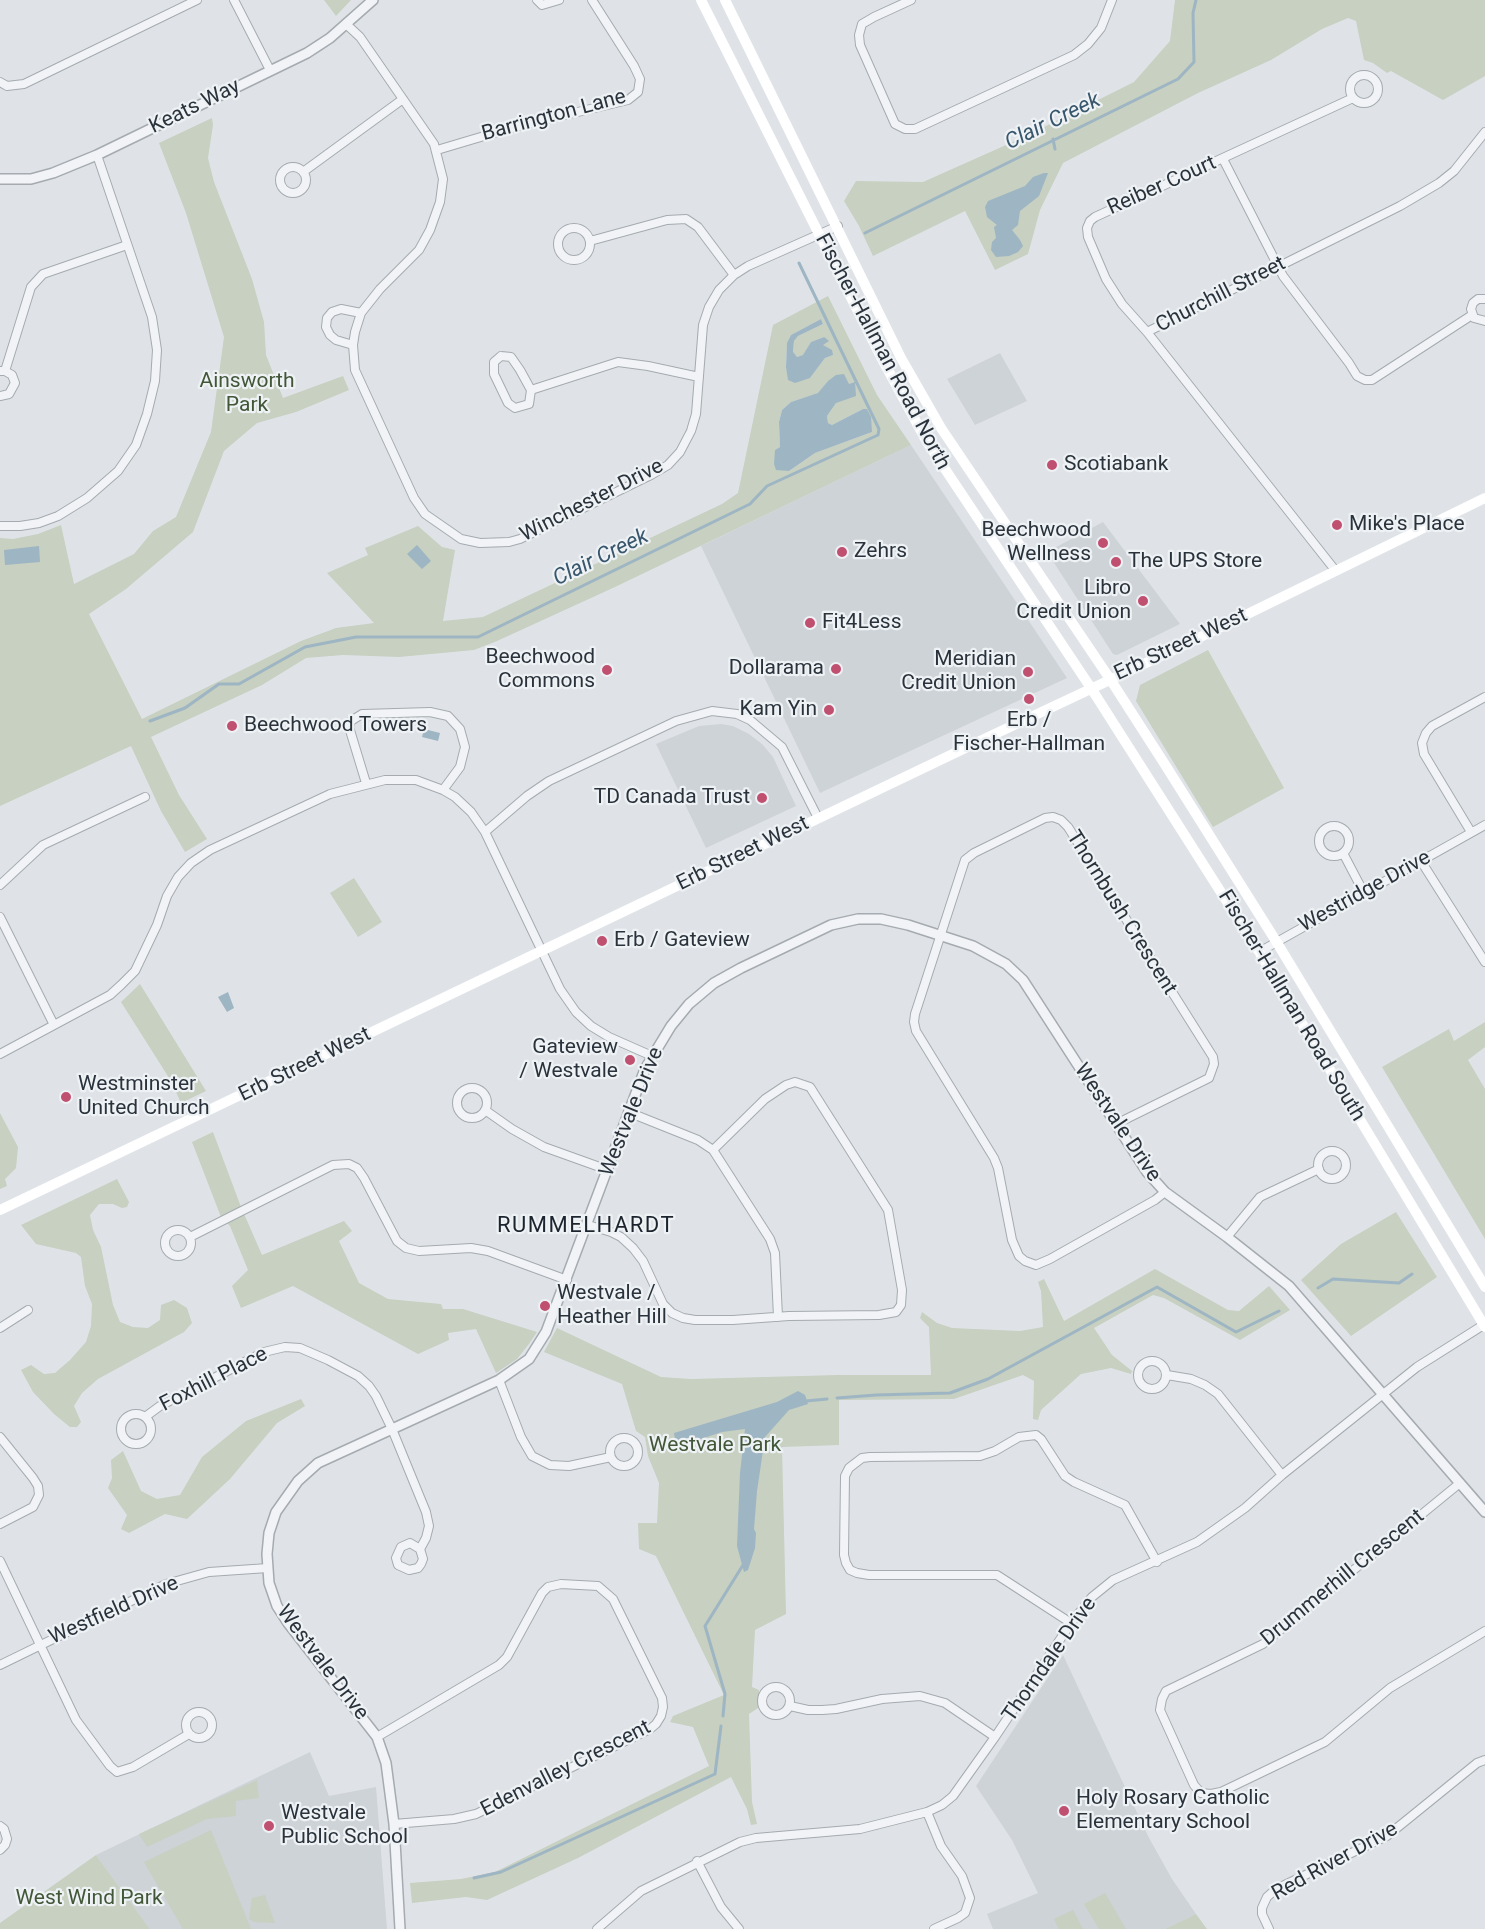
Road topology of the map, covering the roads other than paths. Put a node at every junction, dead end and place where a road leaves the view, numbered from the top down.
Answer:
1 (197, 0) edge
2 (234, 0) edge
3 (374, 0) edge
4 (537, 0) edge
5 (559, 0) edge
6 (592, 0) edge
7 (700, 0) edge
8 (724, 0) edge
9 (911, 0) edge
10 (1112, 0) edge
11 (346, 24) junction
12 (270, 70) junction
13 (0, 82) edge
14 (1353, 98) dead end
15 (403, 99) junction
16 (1485, 132) edge
17 (437, 150) junction
18 (97, 155) junction
19 (1223, 159) junction
20 (303, 172) dead end
21 (0, 179) edge
22 (838, 226) junction
23 (818, 235) junction
24 (590, 241) junction
25 (127, 245) junction
26 (1278, 266) junction
27 (734, 275) junction
28 (1485, 299) edge
29 (361, 313) junction
30 (1472, 315) junction
31 (1485, 321) edge
32 (1147, 332) junction
33 (353, 345) junction
34 (3, 371) edge
35 (699, 377) junction
36 (531, 390) junction
37 (0, 396) edge
38 (1485, 498) edge
39 (0, 526) edge
40 (1335, 570) junction
41 (1110, 679) junction
42 (1091, 688) junction
43 (1485, 697) edge
44 (366, 783) junction
45 (443, 790) junction
46 (145, 797) dead end
47 (818, 818) junction
48 (1485, 825) edge
49 (485, 832) junction
50 (1471, 832) junction
51 (1343, 853) dead end
52 (1421, 861) junction
53 (0, 885) edge
54 (1364, 893) junction
55 (0, 917) edge
56 (941, 936) junction
57 (1276, 942) junction
58 (542, 950) junction
59 (1259, 952) junction
60 (1485, 962) edge
61 (54, 1024) junction
62 (0, 1054) edge
63 (652, 1056) junction
64 (485, 1110) junction
65 (628, 1112) junction
66 (1116, 1124) junction
67 (713, 1150) junction
68 (608, 1170) junction
69 (1319, 1170) dead end
70 (1165, 1192) junction
71 (0, 1210) edge
72 (588, 1225) junction
73 (1227, 1237) junction
74 (190, 1238) dead end
75 (567, 1280) junction
76 (1485, 1287) edge
77 (28, 1310) dead end
78 (778, 1317) junction
79 (1485, 1326) edge
80 (0, 1328) edge
81 (1167, 1375) dead end
82 (499, 1380) junction
83 (1383, 1393) junction
84 (145, 1417) junction
85 (392, 1429) junction
86 (0, 1437) edge
87 (611, 1457) dead end
88 (1282, 1475) junction
89 (1460, 1483) junction
90 (1485, 1512) edge
91 (0, 1524) edge
92 (420, 1548) dead end
93 (0, 1561) edge
94 (1157, 1562) junction
95 (268, 1568) junction
96 (1071, 1623) junction
97 (1485, 1631) edge
98 (40, 1645) junction
99 (0, 1665) edge
100 (790, 1706) dead end
101 (189, 1734) dead end
102 (377, 1737) junction
103 (995, 1737) junction
104 (1485, 1760) edge
105 (927, 1812) junction
106 (394, 1824) junction
107 (0, 1826) edge
108 (0, 1850) edge
109 (697, 1861) junction
110 (400, 1929) edge
111 (597, 1929) edge
112 (739, 1929) edge
113 (934, 1929) edge
114 (1269, 1929) edge

1 - 13 street
2 - 12 street
3 - 11 street, Keats Way
4 - 5 street
6 - 17 street, Barrington Lane
7 - 23 main road, Fischer-Hallman Road North
8 - 22 main road, Fischer-Hallman Road North
9 - 10 street
11 - 12 street, Keats Way
11 - 15 street, Winchester Drive
12 - 18 street, Keats Way
14 - 19 street, Reiber Court
15 - 17 street, Winchester Drive
15 - 20 street
16 - 26 street, Churchill Street
17 - 29 street, Winchester Drive
18 - 21 street, Keats Way
18 - 25 street
19 - 26 street
19 - 32 street, Reiber Court
22 - 23 street, Winchester Drive
22 - 41 main road, Fischer-Hallman Road North
23 - 27 street, Winchester Drive
23 - 42 main road, Fischer-Hallman Road North
24 - 24 street
24 - 27 street
25 - 34 street
25 - 39 street
26 - 30 street
26 - 32 street, Churchill Street
27 - 35 street, Winchester Drive
28 - 30 street
29 - 33 street, Winchester Drive
29 - 33 street
30 - 31 street
32 - 40 street, Churchill Street
33 - 35 street, Winchester Drive
34 - 37 street
35 - 36 street
36 - 36 street
38 - 40 main road, Erb Street West
40 - 41 main road, Erb Street West
41 - 42 main road, Erb Street West
41 - 57 main road, Fischer-Hallman Road South
42 - 47 main road, Erb Street West
42 - 59 main road, Fischer-Hallman Road South
43 - 50 street
44 - 45 street
44 - 45 street
44 - 61 street
45 - 49 street
46 - 53 street
47 - 49 street
47 - 58 main road, Erb Street West
48 - 50 street, Westridge Drive
49 - 58 street
50 - 52 street, Westridge Drive
51 - 54 street
52 - 54 street, Westridge Drive
52 - 60 street
54 - 57 street, Westridge Drive
55 - 61 street
56 - 63 street, Westvale Drive
56 - 66 street, Westvale Drive
56 - 66 street, Thornbush Crescent
56 - 70 street
57 - 59 street, Westridge Drive
57 - 76 main road, Fischer-Hallman Road South
58 - 63 street
58 - 71 main road, Erb Street West
59 - 79 main road, Fischer-Hallman Road South
61 - 62 street
63 - 65 street, Westvale Drive
64 - 64 street
64 - 68 street
65 - 67 street
65 - 68 street, Westvale Drive
66 - 70 street, Westvale Drive
67 - 78 street
67 - 78 street
68 - 72 street, Westvale Drive
69 - 73 street
70 - 73 street, Westvale Drive
72 - 75 street, Westvale Drive
72 - 78 street
73 - 83 street, Westvale Drive
74 - 75 street
75 - 82 street, Westvale Drive
77 - 80 street
79 - 83 street, Thorndale Drive
81 - 88 street
82 - 85 street, Westvale Drive
82 - 87 street
83 - 88 street, Thorndale Drive
83 - 89 street, Westvale Drive
84 - 84 street, Foxhill Place
84 - 85 street, Foxhill Place
85 - 92 street, Foxhill Place
85 - 95 street, Westvale Drive
86 - 91 street
88 - 94 street, Thorndale Drive
89 - 90 street, Westvale Drive
89 - 97 street, Drummerhill Crescent
93 - 98 street
94 - 96 street, Thorndale Drive
94 - 96 street
95 - 98 street, Westfield Drive
95 - 102 street, Westvale Drive
96 - 103 street, Thorndale Drive
98 - 99 street, Westfield Drive
98 - 101 street
100 - 103 street
102 - 106 street, Westvale Drive
102 - 106 street, Edenvalley Crescent
103 - 105 street, Thorndale Drive
104 - 114 street, Red River Drive
105 - 109 street, Thorndale Drive
105 - 113 street
106 - 110 street, Westvale Drive
107 - 108 street
109 - 111 street, Thorndale Drive
109 - 112 street

